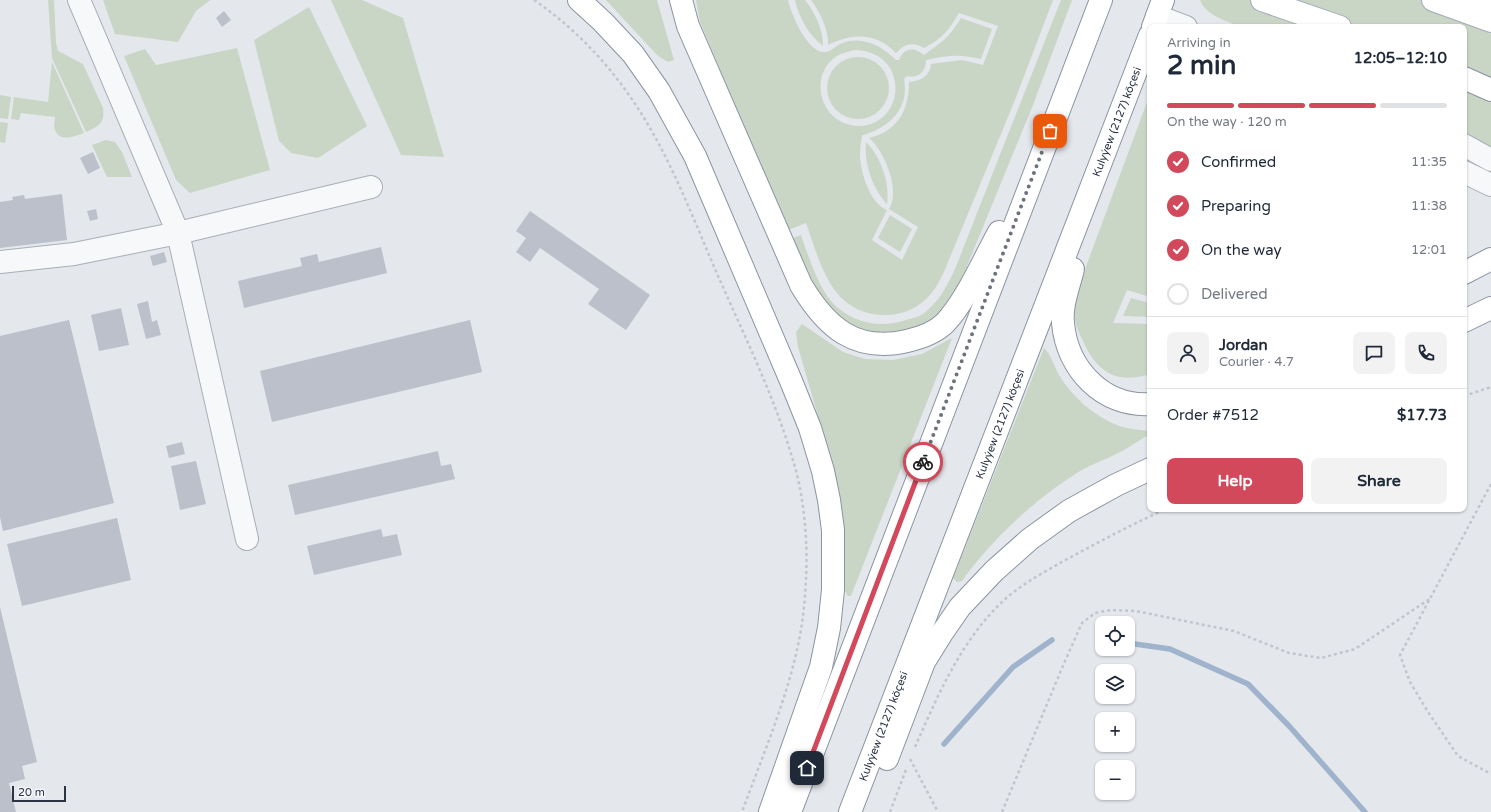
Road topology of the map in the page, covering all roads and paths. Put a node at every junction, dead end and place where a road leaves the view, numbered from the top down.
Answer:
1 (79, 0) edge
2 (534, 0) edge
3 (579, 0) edge
4 (681, 0) edge
5 (1100, 0) edge
6 (1262, 0) edge
7 (1433, 0) edge
8 (1445, 0) edge
9 (1491, 9) edge
10 (1156, 20) edge
11 (1491, 21) edge
12 (1173, 24) edge
13 (1331, 24) edge
14 (1147, 44) edge
15 (1467, 71) edge
16 (1467, 79) edge
17 (1491, 80) edge
18 (1491, 90) edge
19 (1044, 146) junction
20 (1467, 147) edge
21 (1491, 160) edge
22 (1101, 165) junction
23 (1467, 173) edge
24 (1491, 185) edge
25 (371, 187) dead end
26 (178, 233) junction
27 (0, 262) edge
28 (1491, 308) edge
29 (1467, 320) edge
30 (1491, 387) edge
31 (1467, 395) edge
32 (1147, 404) edge
33 (1147, 470) edge
34 (1491, 484) edge
35 (1160, 512) edge
36 (247, 539) dead end
37 (1431, 598) junction
38 (913, 750) dead end
39 (912, 754) dead end
40 (910, 759) junction
41 (1491, 774) edge
42 (742, 812) edge
43 (770, 812) edge
44 (790, 812) edge
45 (850, 812) edge
46 (866, 812) edge
47 (890, 812) edge
48 (938, 812) edge
49 (1002, 812) edge

1 - 26 street
2 - 42 path
3 - 43 main road
4 - 19 main road
5 - 19 main road
6 - 13 main road
7 - 11 main road
8 - 9 main road
10 - 12 street
14 - 22 main road, Kulyýew (2127) köçesi
15 - 17 main road
16 - 18 main road
19 - 44 main road
20 - 21 street
22 - 32 main road
22 - 45 main road, Kulyýew (2127) köçesi
23 - 24 street
25 - 26 street
26 - 27 street
26 - 36 street
28 - 29 main road
30 - 31 path
33 - 46 main road
34 - 37 path
35 - 38 path
37 - 41 path
37 - 49 path
39 - 40 path
40 - 47 path
40 - 48 path

